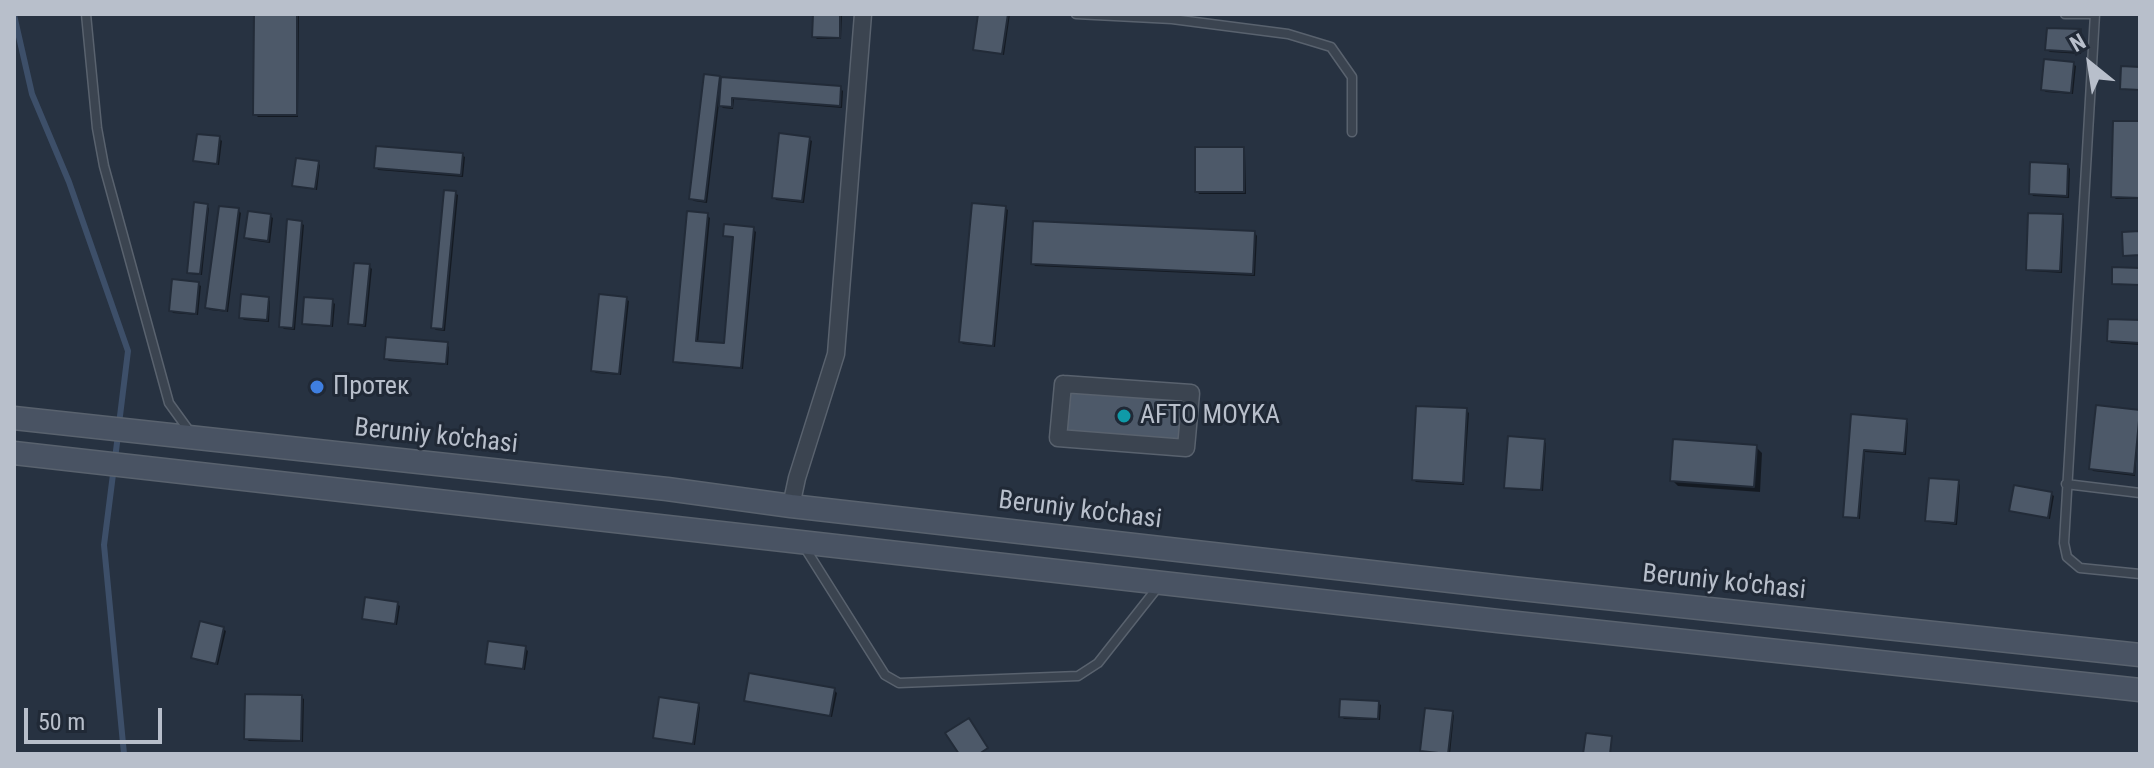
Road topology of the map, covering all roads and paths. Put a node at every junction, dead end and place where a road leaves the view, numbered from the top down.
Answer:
1 (86, 14) edge
2 (863, 14) edge
3 (1076, 14) edge
4 (2065, 14) edge
5 (2094, 14) edge
6 (1352, 132) dead end
7 (1063, 384) joint
8 (16, 419) edge
9 (187, 439) junction
10 (14, 453) edge
11 (387, 460) junction
12 (2066, 484) junction
13 (2140, 493) edge
14 (384, 496) junction
15 (791, 506) junction
16 (802, 542) junction
17 (1229, 557) junction
18 (2140, 574) edge
19 (1161, 583) junction
20 (1226, 590) junction
21 (2140, 655) edge
22 (2140, 690) edge

1 - 9 lane
2 - 15 street
3 - 6 lane
4 - 5 lane
5 - 12 lane
7 - 7 street
8 - 9 main road, Beruniy ko'chasi
9 - 11 main road, Beruniy ko'chasi
10 - 14 main road
11 - 14 main road
11 - 15 main road, Beruniy ko'chasi
12 - 13 lane
12 - 18 lane
14 - 16 main road
15 - 17 main road, Beruniy ko'chasi
16 - 19 main road
16 - 19 lane
17 - 20 main road
17 - 21 main road, Beruniy ko'chasi
19 - 20 main road
20 - 22 main road

